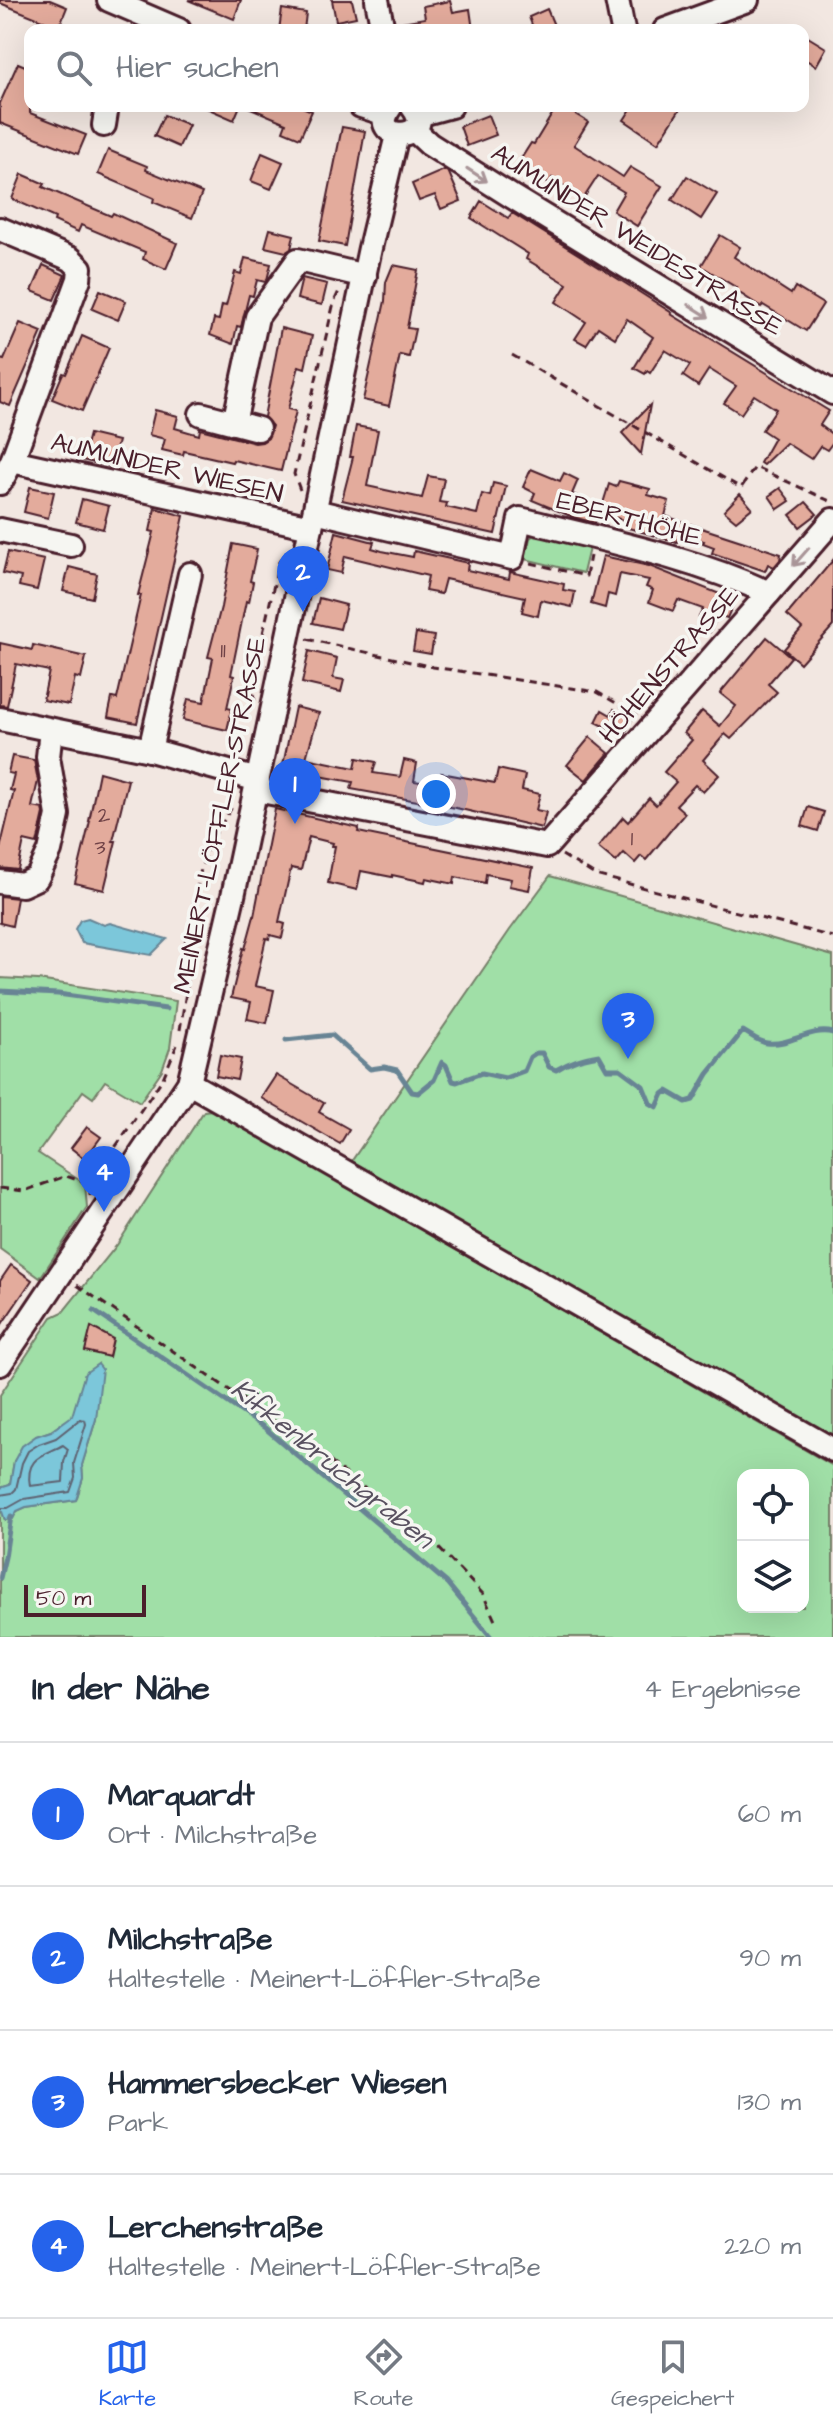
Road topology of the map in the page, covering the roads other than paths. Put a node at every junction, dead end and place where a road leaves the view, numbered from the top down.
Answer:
1 (109, 0) edge
2 (377, 0) edge
3 (617, 0) edge
4 (747, 0) edge
5 (140, 22) edge
6 (382, 24) edge
7 (622, 24) edge
8 (681, 24) edge
9 (387, 112) edge
10 (435, 112) edge
11 (410, 121) edge
12 (0, 229) edge
13 (356, 273) junction
14 (833, 393) edge
15 (201, 414) dead end
16 (234, 423) junction
17 (258, 429) dead end
18 (12, 461) junction
19 (0, 483) edge
20 (833, 520) edge
21 (307, 521) junction
22 (0, 530) edge
23 (71, 545) dead end
24 (190, 574) dead end
25 (769, 593) junction
26 (0, 719) edge
27 (51, 730) junction
28 (150, 750) junction
29 (257, 785) junction
30 (0, 882) edge
31 (189, 1083) junction
32 (0, 1364) edge
33 (833, 1450) edge

1 - 5 street
2 - 6 street
3 - 7 street
4 - 8 street
9 - 11 street
10 - 11 street
11 - 13 street, MEINERT-LÖFFLER-STRASSE
11 -> 14 street, AUMUNDER WEIDESTRASSE
12 - 18 street, AUMUNDER WIESEN
13 - 16 street
13 - 21 street, MEINERT-LÖFFLER-STRASSE
15 - 16 street
16 - 17 street
18 - 19 street, AUMUNDER WIESEN
18 - 21 street, AUMUNDER WIESEN
20 -> 25 street, HÖHENSTRASSE
21 - 25 street, EBERTHÖHE
21 - 29 street, MEINERT-LÖFFLER-STRASSE
22 - 23 street
24 - 28 street
25 - 29 street, HÖHENSTRASSE
26 - 27 street
27 - 28 street
27 - 30 street
28 - 29 street
29 - 31 street, MEINERT-LÖFFLER-STRASSE
31 - 32 street, MEINERT-LÖFFLER-STRASSE
31 - 33 street

